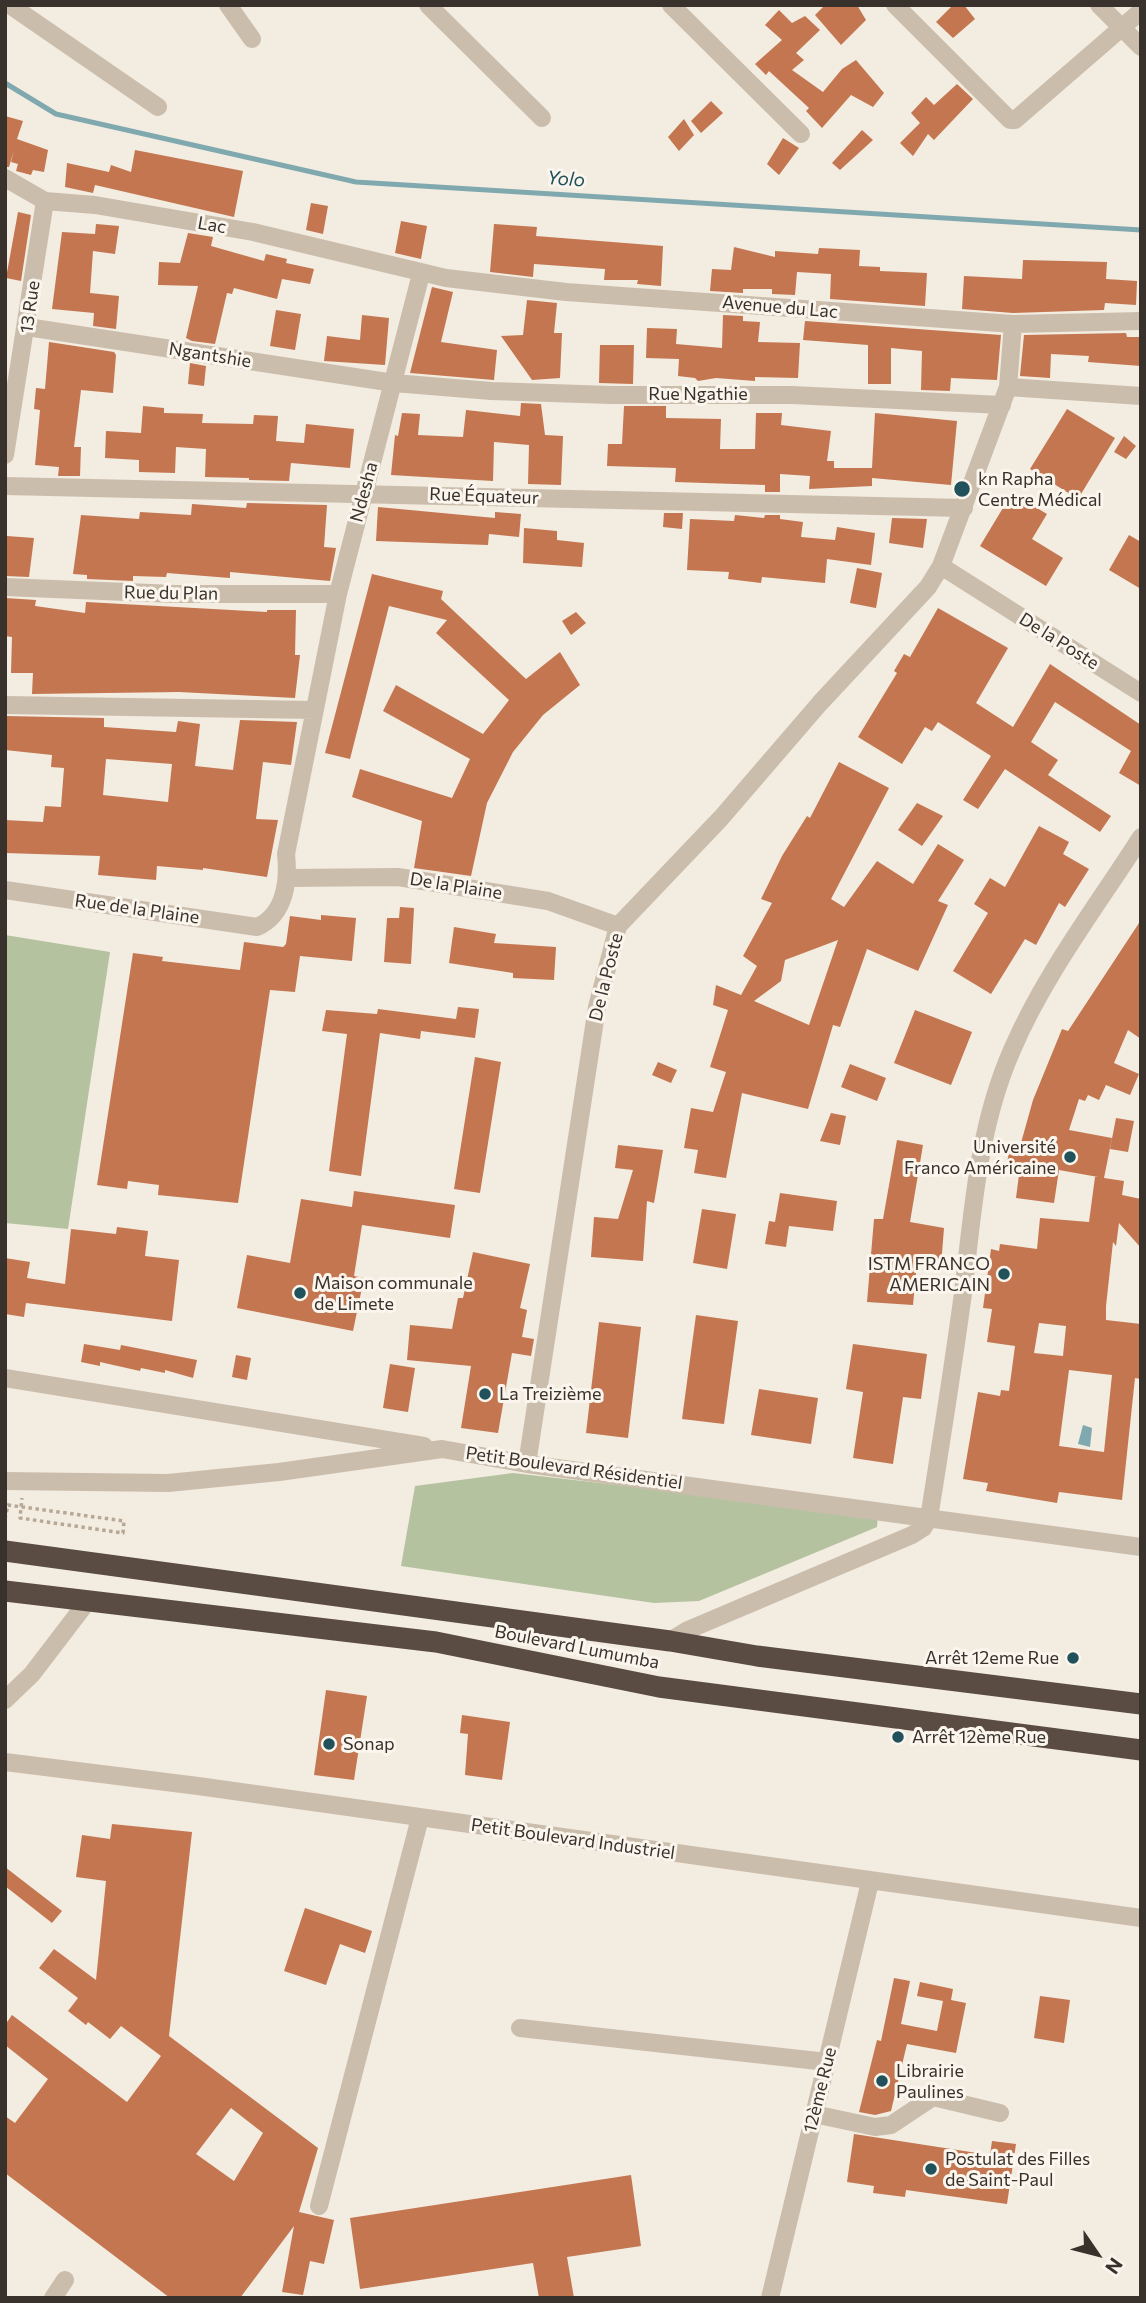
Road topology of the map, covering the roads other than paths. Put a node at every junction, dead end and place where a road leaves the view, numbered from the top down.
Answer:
1 (10, 5) edge
2 (228, 5) edge
3 (428, 5) edge
4 (671, 5) edge
5 (895, 5) edge
6 (1099, 5) edge
7 (1141, 12) edge
8 (1121, 29) junction
9 (252, 38) dead end
10 (1141, 47) edge
11 (158, 107) dead end
12 (542, 118) dead end
13 (801, 134) dead end
14 (5, 178) edge
15 (45, 201) junction
16 (421, 274) junction
17 (1141, 321) edge
18 (1013, 324) junction
19 (27, 327) junction
20 (394, 383) junction
21 (1008, 387) junction
22 (1141, 396) edge
23 (1002, 405) junction
24 (5, 455) edge
25 (5, 486) edge
26 (364, 492) junction
27 (964, 508) junction
28 (942, 566) junction
29 (5, 587) edge
30 (338, 594) junction
31 (1141, 693) edge
32 (5, 705) edge
33 (314, 710) junction
34 (1141, 837) edge
35 (288, 878) junction
36 (5, 890) edge
37 (268, 922) joint
38 (618, 926) junction
39 (5, 1378) edge
40 (442, 1449) junction
41 (527, 1464) junction
42 (5, 1482) edge
43 (929, 1518) junction
44 (1141, 1547) edge
45 (5, 1551) edge
46 (5, 1591) edge
47 (87, 1602) junction
48 (670, 1641) junction
49 (5, 1700) edge
50 (1141, 1704) edge
51 (1141, 1749) edge
52 (5, 1762) edge
53 (420, 1818) junction
54 (870, 1882) junction
55 (1141, 1918) edge
56 (520, 2028) dead end
57 (827, 2062) junction
58 (1000, 2113) dead end
59 (814, 2114) junction
60 (319, 2206) dead end
61 (65, 2280) dead end
62 (53, 2298) edge
63 (770, 2298) edge

1 - 11 street
2 - 9 street
3 - 12 street
4 - 13 street
5 - 8 street
6 - 8 street
7 - 8 street
8 - 10 street
14 - 15 street, Lac
15 - 16 street, Lac
15 - 19 street, 13 Rue
16 - 18 street, Avenue du Lac
16 - 20 street, Ndesha
17 - 18 street, Avenue du Lac
18 - 21 street, De la Poste
19 - 20 street, Ngantshie
19 - 24 street, 13 Rue
20 - 23 street, Rue Ngathie
20 - 26 street, Ndesha
21 - 22 street
21 - 23 street, De la Poste
23 - 27 street, De la Poste
25 - 26 street, Rue Équateur
26 - 27 street, Rue Équateur
26 - 30 street, Ndesha
27 - 28 street, De la Poste
28 - 31 street, De la Poste
28 - 38 street, De la Poste
29 - 30 street, Rue du Plan
30 - 33 street, Ndesha
32 - 33 street
33 - 35 street, Ndesha
34 - 43 street
35 - 37 street, Ndesha
35 - 38 street, De la Plaine
36 - 37 street, Rue de la Plaine
38 - 41 street, De la Poste
39 - 40 street
40 - 41 street, Petit Boulevard Résidentiel
40 - 42 street, Petit Boulevard Résidentiel
41 - 43 street, Petit Boulevard Résidentiel
43 - 44 street, Petit Boulevard Résidentiel
43 - 48 street
45 - 48 highway, Boulevard Lumumba
46 - 47 highway, Boulevard Lumumba
47 - 49 street
47 - 51 highway, Boulevard Lumumba
48 - 50 highway, Boulevard Lumumba
52 - 53 street, Petit Boulevard Industriel
53 - 54 street, Petit Boulevard Industriel
53 - 60 street
54 - 55 street, Petit Boulevard Industriel
54 - 57 street, 12ème Rue
56 - 57 street
57 - 59 street, 12ème Rue
58 - 59 street
59 - 63 street, 12ème Rue
61 - 62 street

